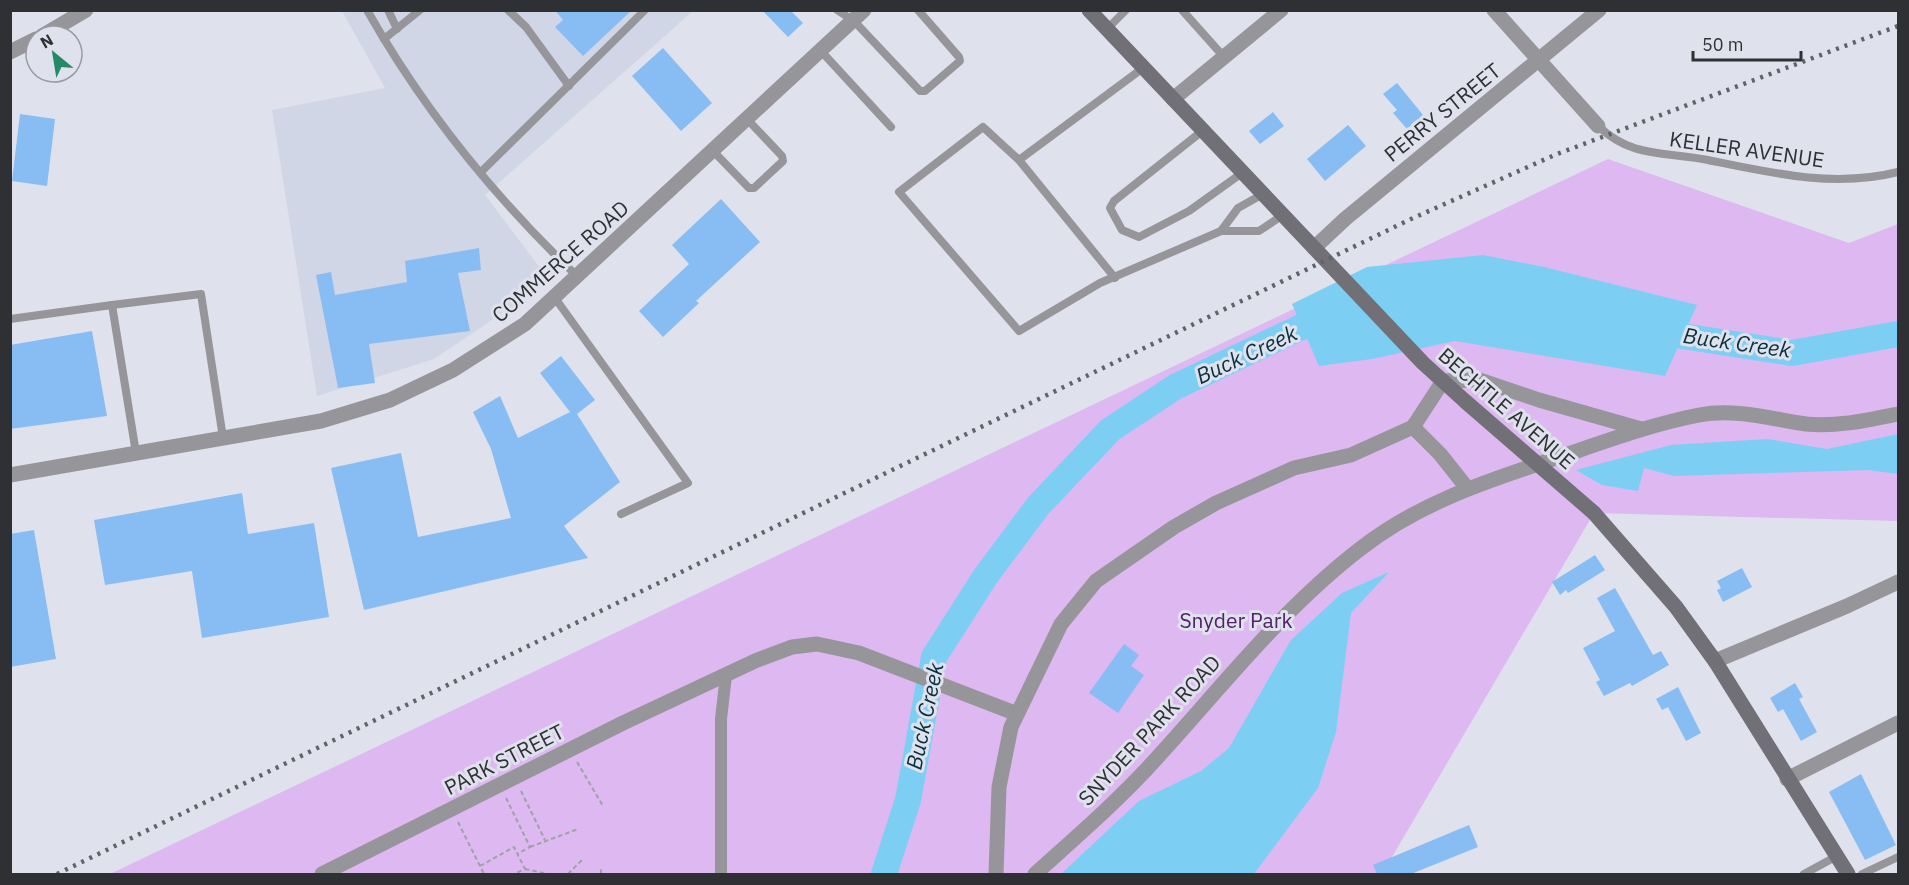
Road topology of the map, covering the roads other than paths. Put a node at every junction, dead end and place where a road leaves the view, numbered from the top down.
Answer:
1 (367, 10) edge
2 (388, 10) edge
3 (420, 10) edge
4 (508, 10) edge
5 (645, 10) edge
6 (837, 10) edge
7 (918, 10) edge
8 (1126, 10) edge
9 (1182, 10) edge
10 (1281, 10) edge
11 (1494, 10) edge
12 (1599, 10) edge
13 (84, 11) edge
14 (1089, 11) edge
15 (859, 16) edge
16 (62, 24) edge
17 (397, 29) junction
18 (1107, 29) junction
19 (384, 39) junction
20 (24, 45) edge
21 (821, 51) junction
22 (10, 52) edge
23 (1224, 57) junction
24 (1539, 60) junction
25 (1143, 68) junction
26 (569, 86) junction
27 (1173, 99) junction
28 (747, 119) junction
29 (1598, 126) joint
30 (891, 127) dead end
31 (1201, 132) junction
32 (713, 151) junction
33 (1019, 160) junction
34 (481, 172) junction
35 (1899, 172) edge
36 (1242, 173) junction
37 (1263, 194) junction
38 (1283, 215) junction
39 (1221, 231) junction
40 (1314, 248) junction
41 (578, 277) junction
42 (1114, 278) junction
43 (555, 298) junction
44 (112, 305) junction
45 (10, 319) edge
46 (1443, 381) junction
47 (1899, 414) edge
48 (1413, 427) junction
49 (1641, 429) junction
50 (223, 438) junction
51 (136, 453) junction
52 (10, 475) edge
53 (1467, 488) junction
54 (621, 514) dead end
55 (1899, 582) edge
56 (1715, 661) junction
57 (726, 675) junction
58 (1017, 714) junction
59 (1899, 723) edge
60 (1787, 779) junction
61 (1837, 856) junction
62 (1899, 857) edge
63 (322, 874) edge
64 (721, 874) edge
65 (996, 874) edge
66 (1035, 874) edge
67 (1804, 874) edge
68 (1848, 874) edge
69 (1862, 874) edge

1 - 19 lane
2 - 17 lane
3 - 17 lane
4 - 26 lane
5 - 26 lane
6 - 15 lane
7 - 15 lane
8 - 18 lane
9 - 23 lane
10 - 23 street
11 - 24 street
12 - 24 street, PERRY STREET
13 - 16 street
14 - 18 main road, BECHTLE AVENUE
15 - 21 street, COMMERCE ROAD
17 - 19 lane
18 - 25 main road, BECHTLE AVENUE
19 - 34 lane
20 - 22 street
21 - 28 street, COMMERCE ROAD
21 - 30 lane
23 - 27 street
24 - 29 street
24 - 40 street, PERRY STREET
25 - 27 main road, BECHTLE AVENUE
25 - 33 lane
26 - 34 lane
27 - 31 main road, BECHTLE AVENUE
28 - 32 street, COMMERCE ROAD
28 - 32 lane
29 - 35 lane, KELLER AVENUE
31 - 36 main road, BECHTLE AVENUE
31 - 36 lane
32 - 41 street, COMMERCE ROAD
33 - 42 lane
33 - 42 lane
34 - 41 lane
36 - 37 main road, BECHTLE AVENUE
37 - 38 main road, BECHTLE AVENUE
37 - 39 lane
38 - 39 lane
38 - 40 main road, BECHTLE AVENUE
39 - 42 lane
40 - 46 main road, BECHTLE AVENUE
41 - 43 street, COMMERCE ROAD
43 - 50 street, COMMERCE ROAD
43 - 54 lane
44 - 45 lane
44 - 50 lane
44 - 51 lane
46 - 48 street
46 - 49 street
46 - 56 main road, BECHTLE AVENUE, bridge
47 - 49 street, SNYDER PARK ROAD
48 - 53 street
48 - 58 street
49 - 53 street, SNYDER PARK ROAD
50 - 51 street, COMMERCE ROAD
51 - 52 street, COMMERCE ROAD
53 - 66 street, SNYDER PARK ROAD
55 - 56 street
56 - 60 main road, BECHTLE AVENUE
57 - 58 street
57 - 63 street, PARK STREET
57 - 64 street
58 - 65 street
59 - 60 street
60 - 61 main road, BECHTLE AVENUE
61 - 67 lane
61 - 68 main road, BECHTLE AVENUE
62 - 69 lane

